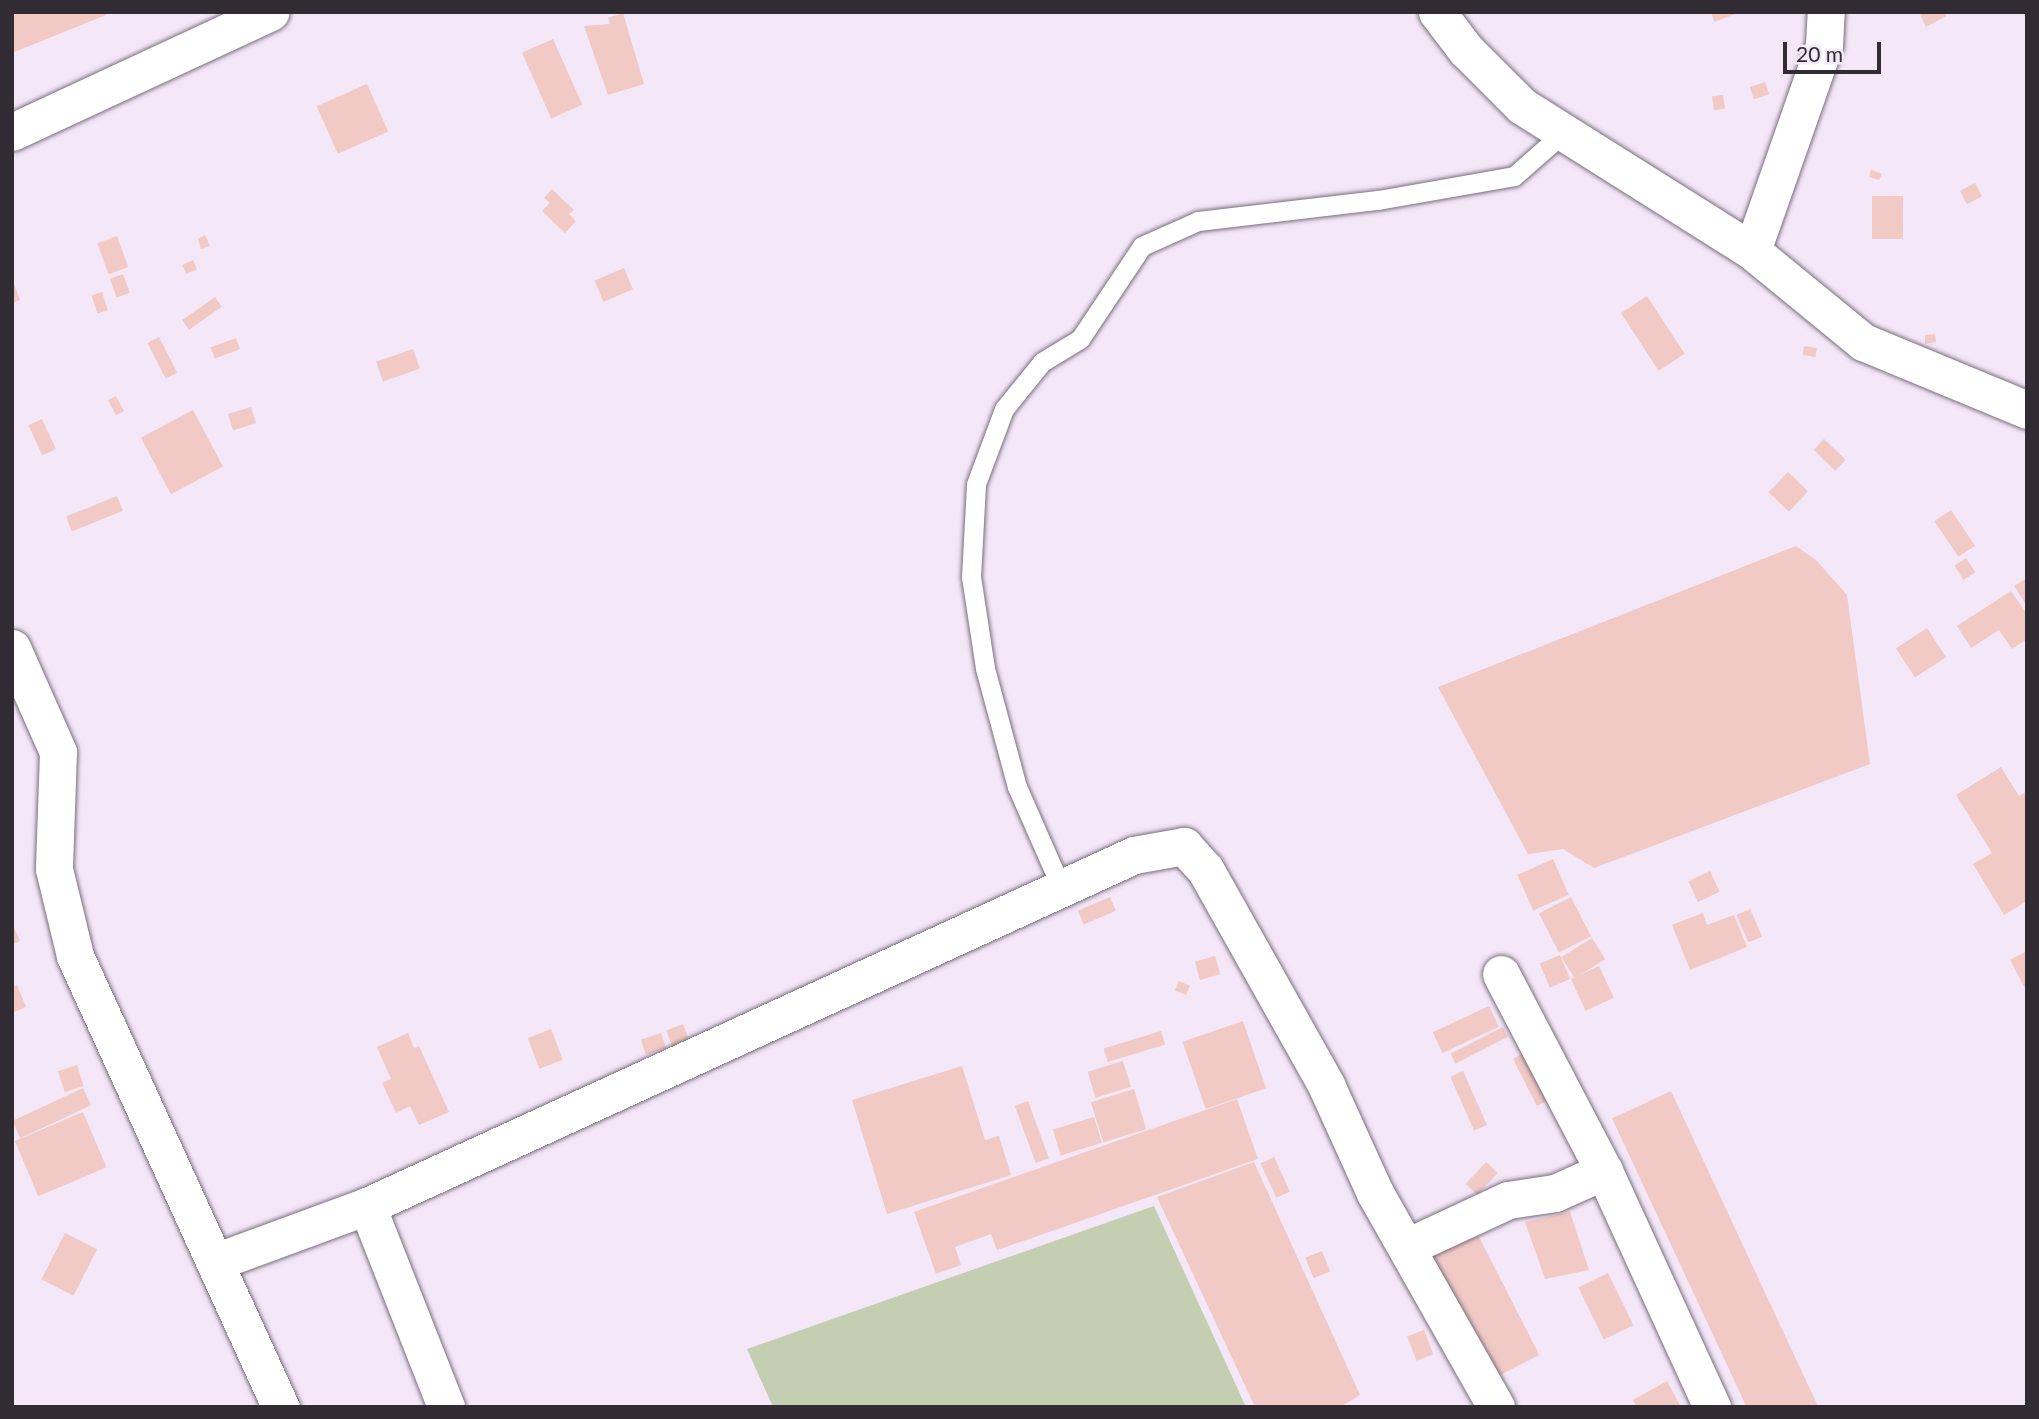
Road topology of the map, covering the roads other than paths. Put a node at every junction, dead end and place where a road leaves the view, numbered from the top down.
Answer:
1 (271, 12) edge
2 (1437, 12) edge
3 (1826, 12) edge
4 (12, 132) edge
5 (1564, 132) junction
6 (1752, 251) junction
7 (2027, 410) edge
8 (12, 648) edge
9 (1061, 887) junction
10 (1501, 974) dead end
11 (1604, 1171) junction
12 (367, 1206) junction
13 (1409, 1246) junction
14 (215, 1262) junction
15 (281, 1407) edge
16 (446, 1407) edge
17 (1496, 1407) edge
18 (1712, 1407) edge

1 - 4 street
2 - 5 street
3 - 6 street
5 - 6 street
5 - 9 lane
6 - 7 street
8 - 14 street
9 - 12 street
9 - 13 street
10 - 11 street
11 - 13 street
11 - 18 street
12 - 14 street
12 - 16 street
13 - 17 street
14 - 15 street

